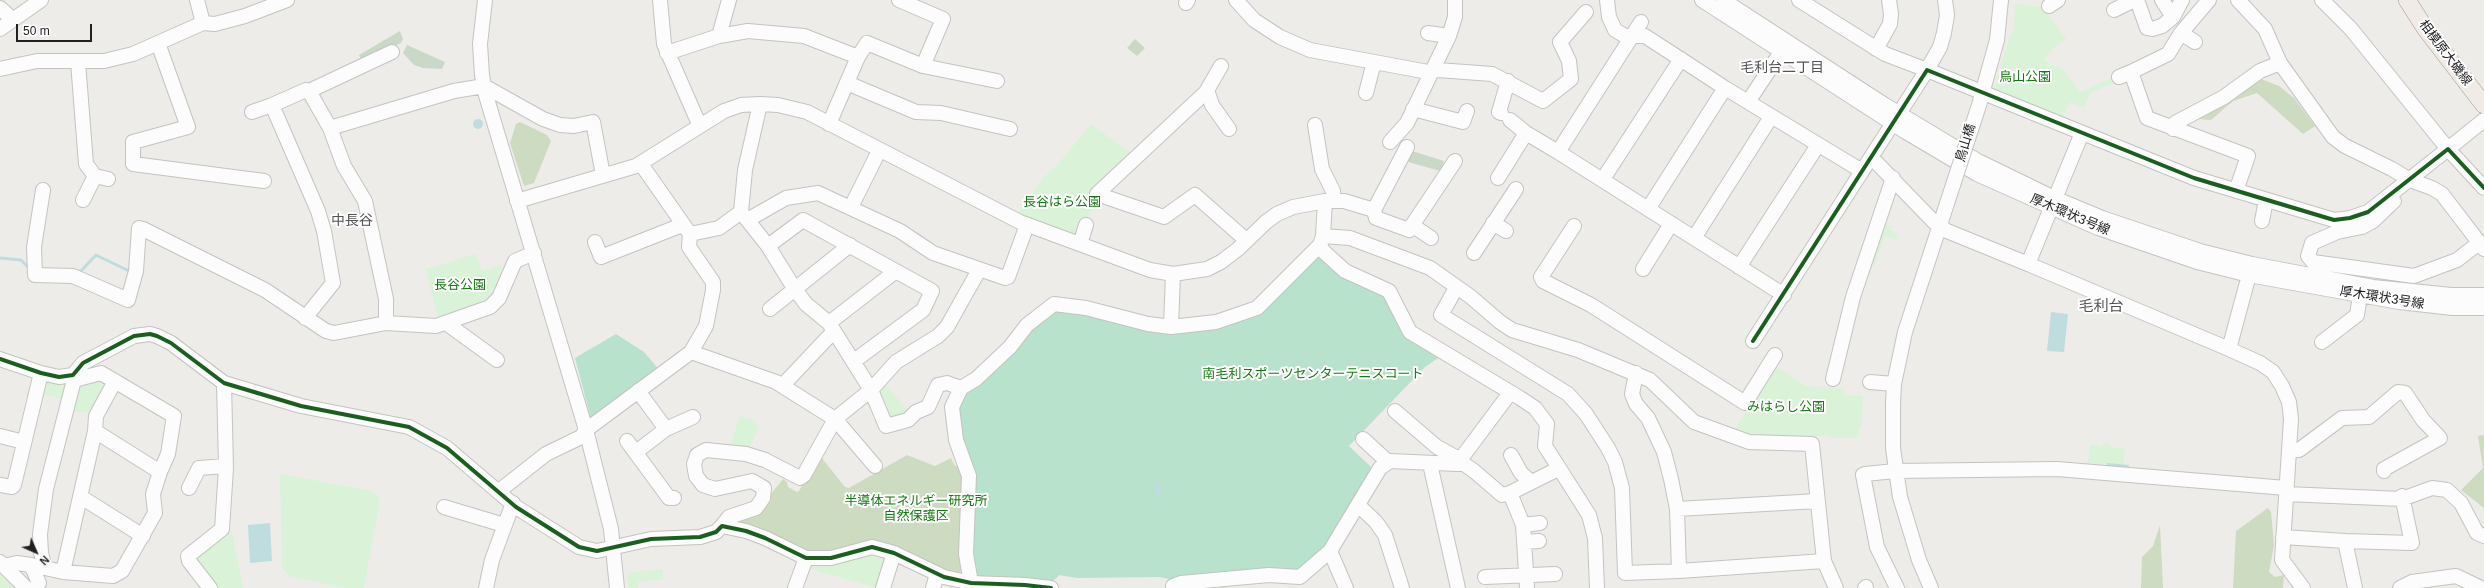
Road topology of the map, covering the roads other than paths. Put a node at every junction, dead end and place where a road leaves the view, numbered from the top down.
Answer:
1 (41, 0) edge
2 (287, 0) edge
3 (485, 0) edge
4 (660, 0) edge
5 (729, 0) edge
6 (899, 0) edge
7 (1236, 0) edge
8 (1455, 0) edge
9 (1607, 0) edge
10 (1702, 0) edge
11 (1723, 0) edge
12 (1799, 0) edge
13 (1889, 0) edge
14 (1945, 0) edge
15 (2001, 0) edge
16 (2134, 0) edge
17 (2137, 0) edge
18 (2162, 0) edge
19 (2182, 0) edge
20 (2238, 0) edge
21 (2322, 0) edge
22 (2407, 0) edge
23 (200, 1) edge
24 (2207, 1) edge
25 (0, 8) edge
26 (2114, 10) dead end
27 (1586, 12) dead end
28 (2173, 17) junction
29 (13, 20) junction
30 (1641, 22) dead end
31 (203, 23) junction
32 (0, 29) edge
33 (1428, 33) dead end
34 (2181, 33) junction
35 (1633, 35) junction
36 (719, 36) junction
37 (1449, 36) junction
38 (2195, 42) dead end
39 (158, 43) junction
40 (1876, 49) junction
41 (392, 52) dead end
42 (1781, 52) junction
43 (667, 53) junction
44 (858, 57) junction
45 (1681, 59) junction
46 (78, 62) junction
47 (1374, 62) junction
48 (2280, 63) junction
49 (923, 66) junction
50 (1221, 66) dead end
51 (0, 69) edge
52 (1431, 70) junction
53 (1926, 70) junction
54 (993, 78) dead end
55 (1508, 82) junction
56 (847, 83) junction
57 (484, 86) junction
58 (1725, 88) junction
59 (1207, 90) junction
60 (309, 91) junction
61 (1366, 93) dead end
62 (1981, 97) junction
63 (1748, 102) junction
64 (760, 104) junction
65 (272, 105) junction
66 (2484, 105) edge
67 (1413, 109) junction
68 (252, 112) dead end
69 (1771, 116) junction
70 (1895, 118) junction
71 (1467, 119) dead end
72 (2484, 120) edge
73 (699, 124) junction
74 (829, 124) junction
75 (1006, 125) dead end
76 (1315, 125) dead end
77 (330, 128) junction
78 (1229, 129) dead end
79 (2173, 129) junction
80 (1526, 133) junction
81 (2082, 133) junction
82 (1390, 142) dead end
83 (1818, 145) junction
84 (1407, 147) dead end
85 (2448, 149) junction
86 (879, 151) junction
87 (1558, 152) junction
88 (1872, 158) junction
89 (1455, 161) dead end
90 (641, 164) junction
91 (1862, 171) junction
92 (603, 175) junction
93 (258, 178) dead end
94 (1498, 178) dead end
95 (1893, 178) junction
96 (1603, 179) junction
97 (2405, 183) junction
98 (2484, 188) edge
99 (1516, 189) dead end
100 (43, 190) dead end
101 (2236, 191) junction
102 (83, 200) dead end
103 (2266, 200) junction
104 (517, 201) junction
105 (1329, 201) junction
106 (2052, 203) junction
107 (851, 207) junction
108 (1648, 209) junction
109 (1374, 210) junction
110 (745, 215) junction
111 (2262, 221) dead end
112 (1493, 223) junction
113 (1671, 224) junction
114 (1027, 225) junction
115 (1086, 225) dead end
116 (1412, 225) junction
117 (1574, 226) dead end
118 (1941, 226) junction
119 (686, 230) junction
120 (1506, 232) dead end
121 (1431, 238) dead end
122 (1694, 238) junction
123 (1246, 240) junction
124 (1322, 240) junction
125 (595, 242) dead end
126 (1080, 244) junction
127 (850, 245) junction
128 (768, 246) junction
129 (2482, 246) edge
130 (534, 253) junction
131 (1474, 253) dead end
132 (2028, 264) junction
133 (1739, 267) junction
134 (1643, 269) dead end
135 (979, 270) junction
136 (896, 271) junction
137 (1173, 274) junction
138 (2249, 275) junction
139 (794, 288) junction
140 (1456, 288) junction
141 (1784, 295) junction
142 (2360, 295) junction
143 (2484, 295) edge
144 (2484, 308) edge
145 (770, 309) dead end
146 (305, 318) junction
147 (386, 323) junction
148 (832, 327) junction
149 (1171, 327) junction
150 (452, 331) junction
151 (1753, 341) dead end
152 (2322, 342) dead end
153 (2229, 349) junction
154 (691, 352) junction
155 (1775, 355) dead end
156 (492, 356) dead end
157 (0, 359) edge
158 (854, 360) junction
159 (41, 373) junction
160 (1636, 373) junction
161 (73, 377) junction
162 (1833, 379) dead end
163 (115, 381) junction
164 (1870, 382) dead end
165 (224, 383) junction
166 (1894, 384) junction
167 (782, 386) junction
168 (961, 388) junction
169 (871, 390) junction
170 (638, 391) junction
171 (1510, 393) junction
172 (1395, 411) dead end
173 (693, 417) dead end
174 (835, 419) junction
175 (666, 429) junction
176 (586, 430) junction
177 (95, 431) junction
178 (0, 436) edge
179 (1363, 439) dead end
180 (24, 442) junction
181 (2290, 450) junction
182 (1511, 455) dead end
183 (1458, 461) junction
184 (1388, 462) junction
185 (1430, 464) junction
186 (226, 466) junction
187 (875, 466) dead end
188 (1558, 469) junction
189 (1896, 471) junction
190 (2384, 471) dead end
191 (160, 472) junction
192 (1530, 481) junction
193 (0, 485) edge
194 (189, 488) dead end
195 (499, 490) junction
196 (2286, 491) junction
197 (1510, 493) junction
198 (81, 497) junction
199 (674, 498) dead end
200 (2402, 498) junction
201 (1818, 501) junction
202 (513, 503) junction
203 (1358, 505) junction
204 (444, 507) dead end
205 (1677, 509) junction
206 (1540, 523) dead end
207 (504, 525) junction
208 (1523, 525) junction
209 (722, 526) junction
210 (143, 536) junction
211 (2283, 537) junction
212 (2484, 539) edge
213 (2344, 541) junction
214 (614, 547) junction
215 (1330, 551) junction
216 (894, 553) junction
217 (806, 558) junction
218 (1824, 561) junction
219 (2, 564) edge
220 (1679, 571) junction
221 (63, 572) junction
222 (937, 574) junction
223 (1490, 574) dead end
224 (1555, 574) dead end
225 (1527, 581) edge
226 (1283, 582) edge
227 (974, 585) edge
228 (1024, 586) edge
229 (798, 587) edge
230 (1174, 587) edge
231 (26, 588) edge
232 (35, 588) edge
233 (210, 588) edge
234 (486, 588) edge
235 (617, 588) edge
236 (883, 588) edge
237 (933, 588) edge
238 (1051, 588) edge
239 (1346, 588) edge
240 (1402, 588) edge
241 (1458, 588) edge
242 (1597, 588) edge
243 (1836, 588) edge
244 (1897, 588) edge
245 (1931, 588) edge
246 (2303, 588) edge
247 (2355, 588) edge
248 (2400, 588) edge
249 (2481, 588) edge

1 - 29 street
2 - 31 street
3 - 57 street
4 - 43 street
5 - 36 street
6 - 49 street
7 - 47 street
8 - 37 street
9 - 35 street
10 - 42 street, 厚木環状3号線
11 - 70 street, 厚木環状3号線
12 - 40 street
13 - 40 street
14 - 53 street
15 - 62 street, 鳥山橋
16 - 26 street
17 - 28 street
18 - 28 street
19 - 28 street
20 - 48 street
21 - 85 street
22 - 66 main road, 相模原大磯線
23 - 31 street
24 - 34 street
25 - 29 street
27 - 55 street
29 - 32 street
30 - 35 street
31 - 39 street
33 - 37 street
34 - 38 street
34 - 79 street
35 - 45 street
35 - 87 street
36 - 43 street
36 - 44 street
37 - 52 street
39 - 46 street
39 - 93 street
40 - 53 street
41 - 60 street
42 - 63 street
42 - 70 street, 厚木環状3号線
43 - 73 street
44 - 49 street
44 - 56 street
45 - 58 street
45 - 96 street
46 - 51 street
46 - 102 street
47 - 52 street
47 - 61 street
48 - 79 street
48 - 97 street
49 - 54 street
50 - 59 street
52 - 55 street
52 - 67 street
53 - 62 street
53 - 70 street
55 - 80 street
56 - 74 street
56 - 75 street
57 - 77 street
57 - 92 street
57 - 104 street
58 - 63 street
58 - 108 street
59 - 78 street
59 - 123 street
60 - 65 street
60 - 77 street
62 - 81 street
62 - 118 street, 鳥山橋, bridge
63 - 69 street
64 - 73 street
64 - 74 street
64 - 110 street
65 - 68 street
65 - 146 street
67 - 71 street
67 - 82 street
69 - 83 street
69 - 122 street
70 - 88 street
70 - 106 street, 厚木環状3号線
72 - 85 street
73 - 90 street
74 - 86 street
76 - 105 street
77 - 147 street
79 - 101 street
80 - 87 street
80 - 94 street
81 - 101 street
81 - 106 street
83 - 91 street
83 - 133 street
84 - 109 street
85 - 97 street
85 - 98 street
86 - 107 street
86 - 114 street
87 - 96 street
88 - 91 street
88 - 95 street
89 - 116 street
90 - 92 street
90 - 119 street
91 - 141 street
92 - 104 street
95 - 118 street
95 - 162 street
96 - 108 street
97 - 103 street
97 - 129 street
97 - 129 street
99 - 112 street
100 - 146 street
101 - 103 street
103 - 111 street
104 - 130 street
105 - 109 street
105 - 123 street
105 - 124 street
106 - 132 street
106 - 138 street, 厚木環状3号線
106 - 143 street, 厚木環状3号線
107 - 110 street
107 - 135 street
108 - 113 street
109 - 116 street
110 - 119 street
110 - 128 street
112 - 120 street
112 - 131 street
113 - 122 street
113 - 134 street
114 - 126 street
114 - 135 street
115 - 126 street
116 - 121 street
117 - 155 street
118 - 132 street
118 - 166 street, 鳥山橋
119 - 125 street
119 - 154 street
122 - 133 street
123 - 137 street
124 - 140 street
124 - 149 street
124 - 171 street
126 - 137 street
127 - 128 street
127 - 136 street
127 - 139 street
128 - 139 street
130 - 150 street
130 - 176 street
132 - 153 street
133 - 141 street
135 - 169 street
136 - 148 street
136 - 158 street
137 - 149 street
138 - 142 street, 厚木環状3号線
138 - 153 street
139 - 145 street
139 - 148 street
140 - 160 street
140 - 220 street
141 - 151 street
142 - 144 street, 厚木環状3号線
142 - 152 street
146 - 147 street
147 - 150 street
148 - 158 street
148 - 167 street
149 - 168 street
150 - 156 street
153 - 181 street
154 - 167 street
154 - 170 street
157 - 159 street
158 - 169 street
159 - 161 street
159 - 180 street
160 - 201 street
160 - 205 street
161 - 163 street
161 - 165 street
161 - 221 street
163 - 177 street
163 - 191 street
164 - 166 street
165 - 186 street
165 - 195 street
166 - 189 street, 鳥山橋
167 - 174 street
168 - 169 street
168 - 227 street
169 - 174 street
170 - 175 street
170 - 176 street
171 - 183 street
171 - 188 street
172 - 183 street
173 - 175 street
174 - 187 street
174 - 209 street
175 - 199 street
176 - 195 street
176 - 214 street
177 - 191 street
177 - 198 street
178 - 180 street
179 - 184 street
180 - 193 street
181 - 190 street
181 - 196 street
182 - 192 street
183 - 185 street
183 - 197 street
184 - 185 street
184 - 203 street
185 - 241 street
186 - 194 street
186 - 233 street
188 - 192 street
188 - 242 street
189 - 196 street
189 - 244 street
189 - 245 street, 鳥山橋
191 - 210 street
192 - 197 street
195 - 202 street
196 - 200 street
196 - 211 street
197 - 208 street
198 - 210 street
198 - 221 street
200 - 212 street
200 - 213 street
201 - 205 street
201 - 218 street
202 - 207 street
202 - 214 street
203 - 215 street
203 - 240 street
204 - 207 street
205 - 220 street
206 - 208 street
207 - 234 street
208 - 225 street
209 - 214 street
209 - 217 street
210 - 221 street
211 - 213 street
211 - 246 street
213 - 247 street
214 - 235 street
215 - 226 street
215 - 239 street
216 - 217 street
216 - 222 street
216 - 236 street
217 - 229 street
218 - 220 street
218 - 243 street
219 - 231 street
219 - 232 street
222 - 227 street
222 - 237 street
223 - 225 street
224 - 225 street
226 - 230 street
227 - 228 street
228 - 238 street
248 - 249 street

